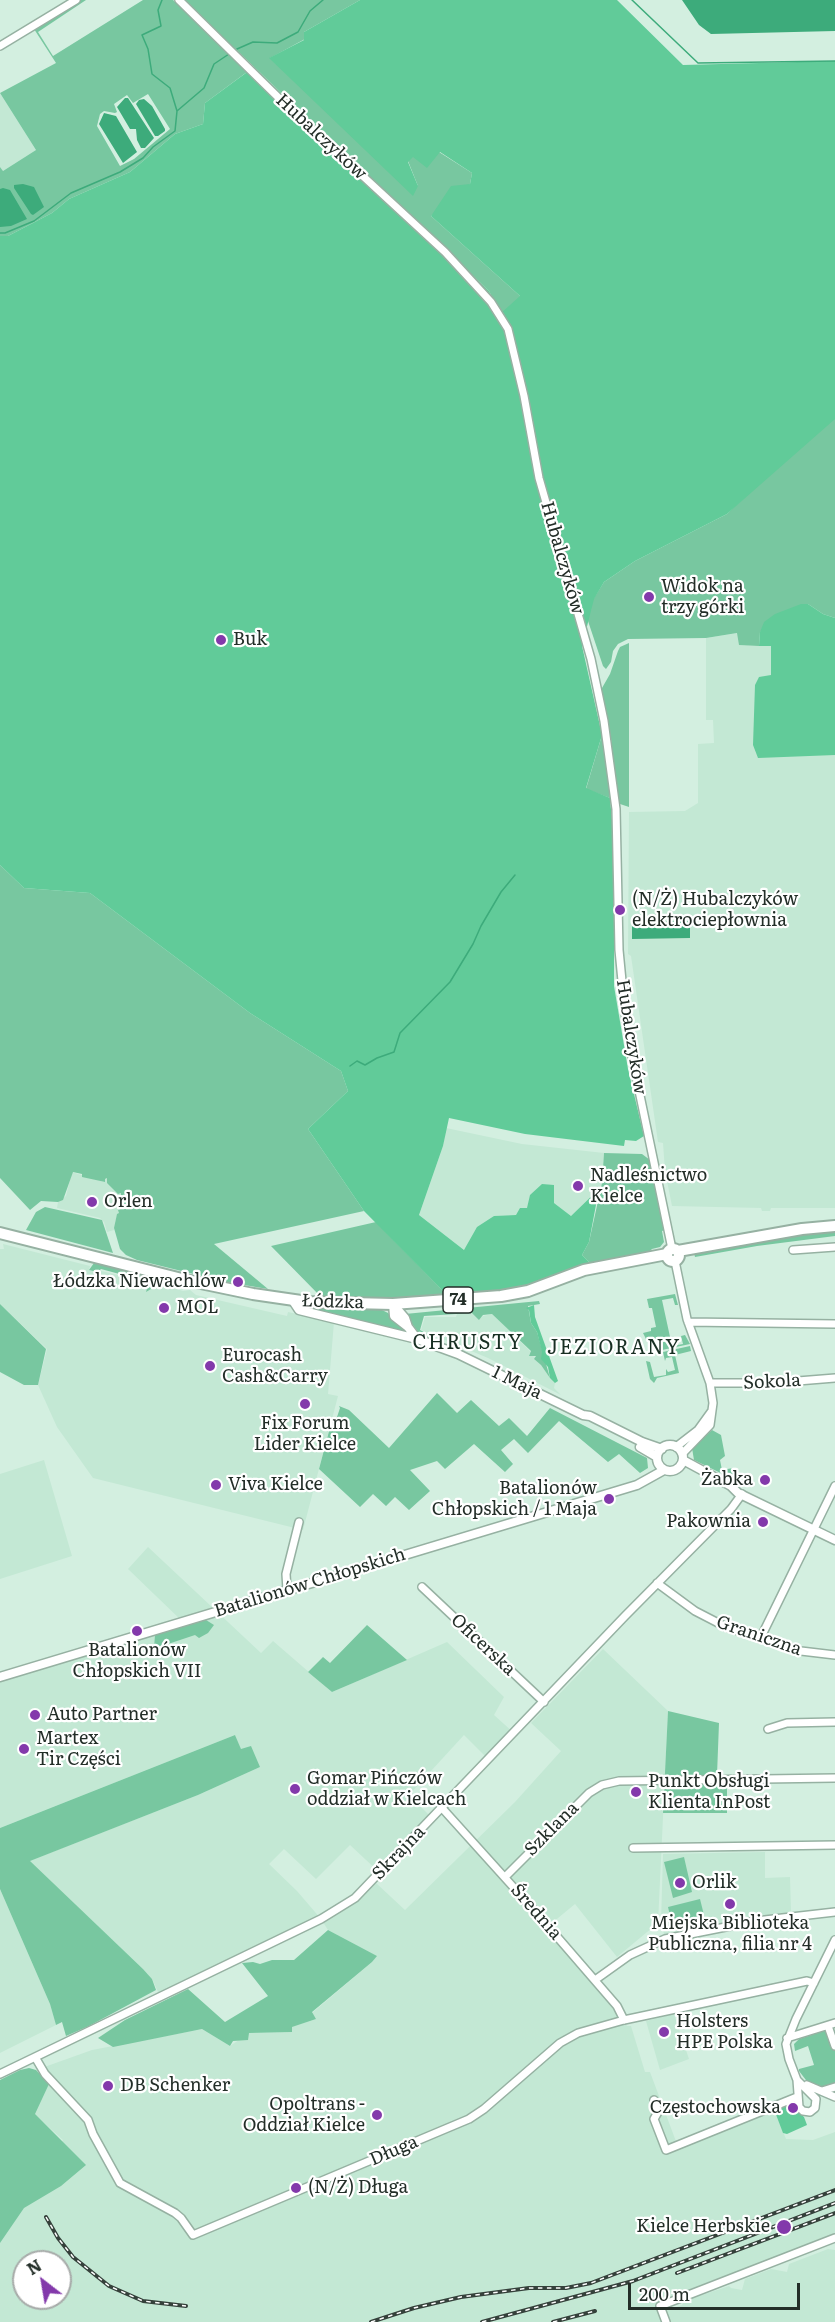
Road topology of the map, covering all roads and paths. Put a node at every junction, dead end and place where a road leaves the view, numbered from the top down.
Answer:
1 (76, 0) edge
2 (179, 0) edge
3 (0, 46) edge
4 (835, 1226) edge
5 (0, 1233) edge
6 (835, 1247) edge
7 (793, 1250) dead end
8 (673, 1254) junction
9 (293, 1301) junction
10 (393, 1304) junction
11 (688, 1322) junction
12 (835, 1324) edge
13 (417, 1339) junction
14 (835, 1378) edge
15 (710, 1383) junction
16 (680, 1457) junction
17 (660, 1459) junction
18 (835, 1486) edge
19 (740, 1493) junction
20 (299, 1522) dead end
21 (813, 1529) junction
22 (835, 1540) edge
23 (657, 1583) junction
24 (422, 1587) dead end
25 (287, 1590) junction
26 (760, 1640) junction
27 (835, 1655) edge
28 (0, 1677) edge
29 (544, 1702) junction
30 (835, 1722) edge
31 (768, 1729) dead end
32 (835, 1778) edge
33 (442, 1808) junction
34 (835, 1845) edge
35 (633, 1848) dead end
36 (505, 1877) junction
37 (835, 1912) edge
38 (835, 1940) edge
39 (595, 1980) junction
40 (814, 1983) junction
41 (624, 2020) junction
42 (831, 2024) edge
43 (787, 2038) junction
44 (835, 2046) edge
45 (35, 2057) junction
46 (0, 2074) edge
47 (797, 2080) junction
48 (835, 2086) edge
49 (822, 2091) junction
50 (797, 2097) junction
51 (835, 2097) edge
52 (654, 2100) dead end
53 (835, 2238) edge
54 (666, 2322) edge

1 - 3 street
2 - 8 street, Hubalczyków
4 - 8 main road, Łódzka / 74
5 - 9 main road, Łódzka / 74
6 - 7 street
8 - 10 main road, Łódzka / 74
8 - 11 street, Hubalczyków
9 - 10 main road, Łódzka / 74
9 - 13 street, 1 Maja
10 - 13 street
11 - 12 street
11 - 15 street, Hubalczyków
13 - 17 street, 1 Maja
14 - 15 street, Sokola
15 - 16 street, Hubalczyków
16 - 17 street
16 - 17 street
16 - 19 street
17 - 25 street, Batalionów Chłopskich
18 - 21 street
19 - 21 street
19 - 23 street, Skrajna
20 - 25 street
21 - 22 street
21 - 26 street
23 - 26 street, Graniczna
23 - 29 street, Skrajna
24 - 29 street, Oficerska
25 - 28 street, Batalionów Chłopskich
26 - 27 street, Graniczna
29 - 33 street, Skrajna
30 - 31 street
32 - 36 street, Szklana
33 - 36 street, Średnia
33 - 45 street, Skrajna
34 - 35 street
36 - 39 street, Średnia
37 - 39 street
38 - 40 street
39 - 41 street, Średnia
40 - 41 street, Długa
40 - 43 street
41 - 45 street, Długa
42 - 43 street
42 - 44 street
43 - 47 street
45 - 46 street, Skrajna
47 - 49 street
47 - 50 street
47 - 50 street
48 - 49 street
49 - 51 street
50 - 52 street
53 - 54 street

